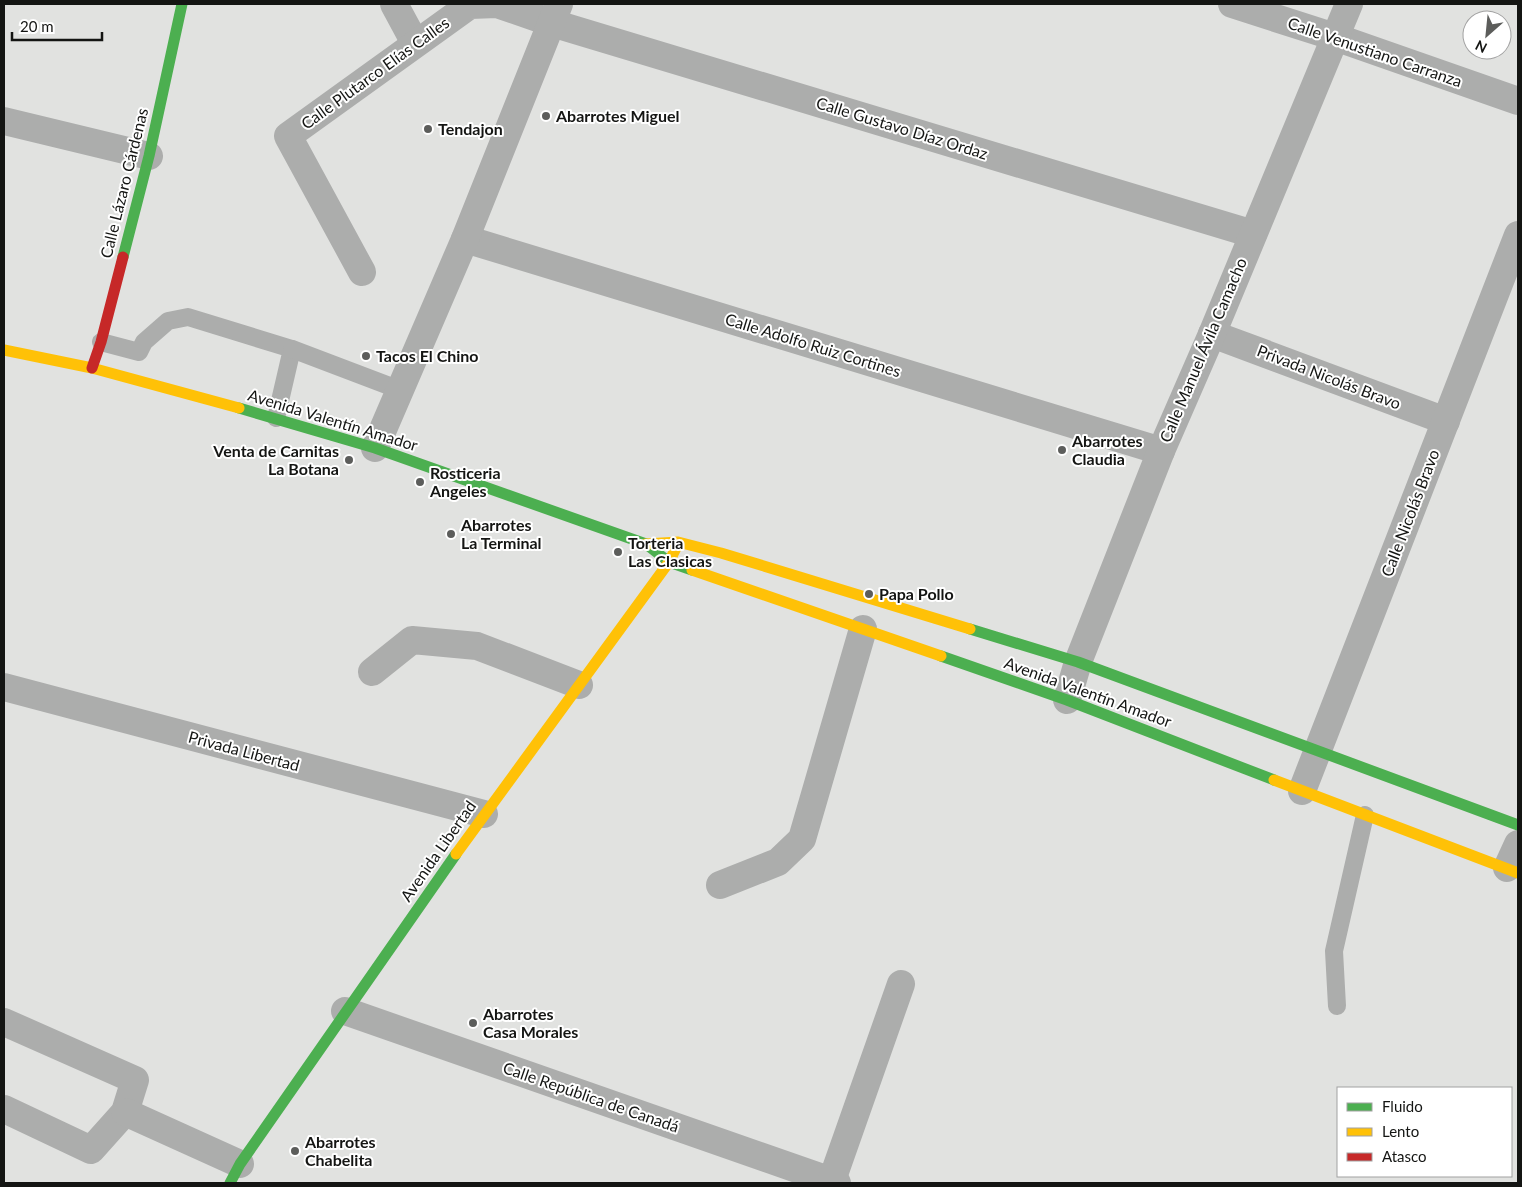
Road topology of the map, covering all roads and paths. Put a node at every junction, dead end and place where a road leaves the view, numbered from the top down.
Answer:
1 (182, 4) edge
2 (394, 4) edge
3 (1232, 4) edge
4 (1349, 4) edge
5 (555, 13) edge
6 (1335, 37) junction
7 (415, 43) junction
8 (1518, 100) edge
9 (4, 121) edge
10 (149, 156) junction
11 (1253, 234) junction
12 (1518, 235) edge
13 (465, 239) junction
14 (362, 272) dead end
15 (1212, 334) junction
16 (101, 342) junction
17 (292, 349) junction
18 (4, 350) edge
19 (139, 352) junction
20 (92, 368) junction
21 (132, 379) junction
22 (400, 390) junction
23 (276, 418) junction
24 (1446, 421) junction
25 (375, 448) junction
26 (1160, 450) junction
27 (678, 542) junction
28 (646, 544) junction
29 (669, 562) junction
30 (863, 628) junction
31 (1078, 662) junction
32 (372, 672) dead end
33 (579, 685) junction
34 (4, 687) edge
35 (1067, 700) junction
36 (1318, 751) junction
37 (1302, 791) junction
38 (484, 814) junction
39 (1365, 815) junction
40 (1518, 825) edge
41 (1518, 844) edge
42 (1513, 870) edge
43 (720, 885) dead end
44 (901, 984) dead end
45 (1337, 1006) dead end
46 (345, 1011) junction
47 (4, 1022) edge
48 (4, 1109) edge
49 (125, 1112) junction
50 (235, 1174) edge
51 (833, 1183) edge

1 - 10 main road, Calle Lázaro Cárdenas
2 - 7 street
3 - 6 street, Calle Venustiano Carranza
4 - 6 street, Calle Manuel Ávila Camacho
5 - 7 street, Calle Plutarco Elías Calles
5 - 11 street, Calle Gustavo Díaz Ordaz
5 - 13 street
6 - 8 street, Calle Venustiano Carranza
6 - 11 street, Calle Manuel Ávila Camacho
7 - 14 street, Calle Plutarco Elías Calles
9 - 10 street
10 - 16 main road, Calle Lázaro Cárdenas
11 - 15 street, Calle Manuel Ávila Camacho
12 - 24 street, Calle Nicolás Bravo
13 - 22 street
13 - 26 street, Calle Adolfo Ruiz Cortines
15 - 24 street, Privada Nicolás Bravo
15 - 26 street, Calle Manuel Ávila Camacho
16 - 19 lane
16 - 20 main road, Calle Lázaro Cárdenas
17 - 19 lane
17 - 22 lane
17 - 23 lane
18 - 20 main road, Avenida Valentín Amador
19 - 21 lane
20 - 21 main road, Avenida Valentín Amador
21 - 23 main road, Avenida Valentín Amador
22 - 25 street
23 - 25 main road, Avenida Valentín Amador
24 - 36 street, Calle Nicolás Bravo
25 - 28 main road, Avenida Valentín Amador
26 - 31 street, Calle Manuel Ávila Camacho
27 - 28 main road, Avenida Valentín Amador
27 - 29 main road, Avenida Libertad
27 - 31 main road, Avenida Valentín Amador
28 - 29 main road, Avenida Valentín Amador
29 - 30 main road, Avenida Valentín Amador
29 - 33 main road, Avenida Libertad
30 - 35 main road, Avenida Valentín Amador
30 - 43 street
31 - 35 street, Calle Manuel Ávila Camacho
31 - 36 main road, Avenida Valentín Amador
32 - 33 street
33 - 38 main road, Avenida Libertad
34 - 38 street, Privada Libertad
35 - 37 main road, Avenida Valentín Amador
36 - 37 street, Calle Nicolás Bravo
36 - 40 main road, Avenida Valentín Amador
37 - 39 main road, Avenida Valentín Amador
38 - 46 main road, Avenida Libertad
39 - 42 main road, Avenida Valentín Amador
39 - 45 lane
41 - 42 street
44 - 51 street
46 - 50 main road, Avenida Libertad
46 - 51 street, Calle República de Canadá
47 - 49 street
48 - 49 street
49 - 50 street

